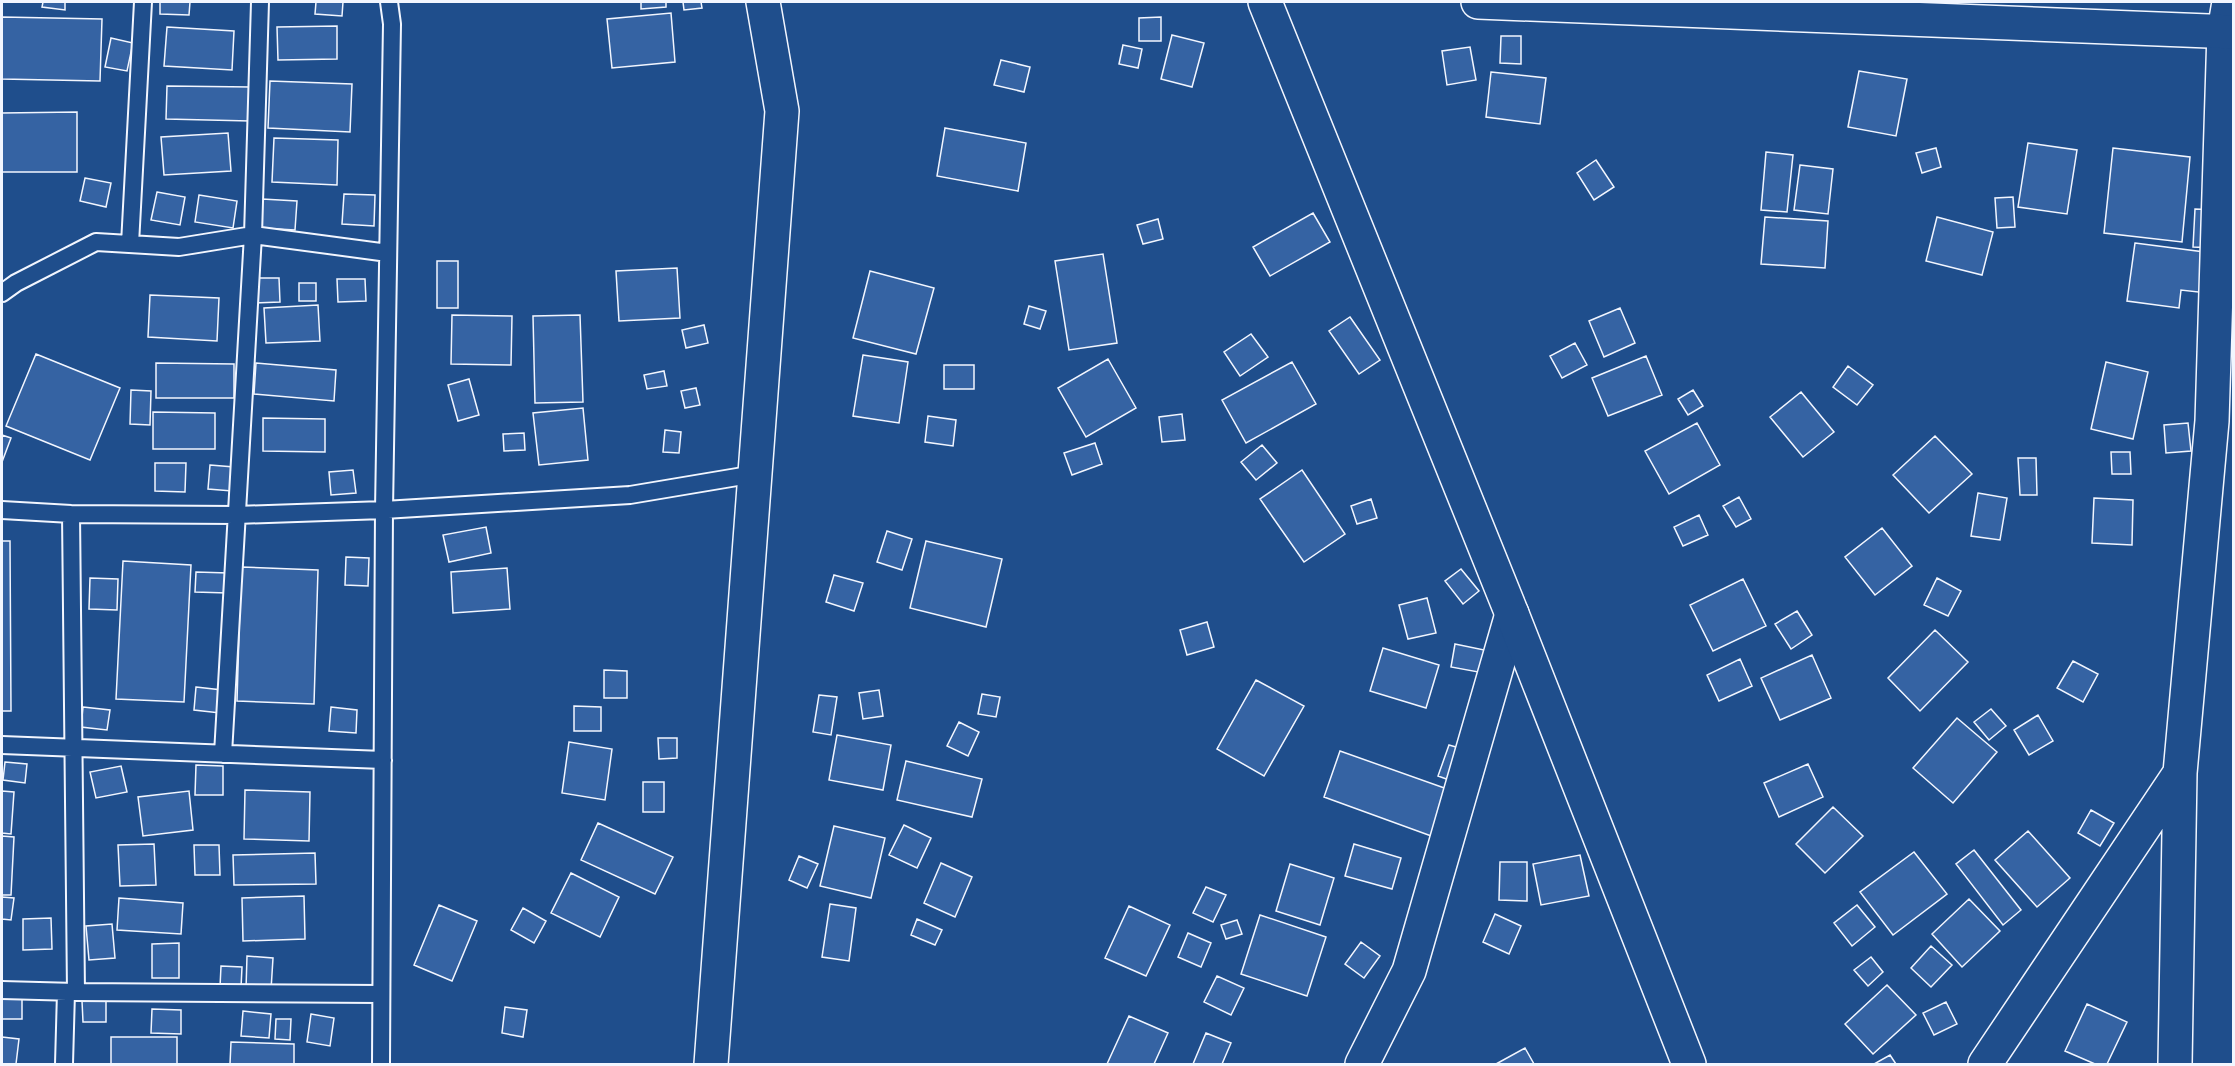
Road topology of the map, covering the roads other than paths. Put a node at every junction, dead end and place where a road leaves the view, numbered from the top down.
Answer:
1 (143, 2) edge
2 (260, 2) edge
3 (389, 2) edge
4 (763, 2) edge
5 (1265, 2) edge
6 (1478, 2) edge
7 (1590, 4) edge
8 (2229, 22) edge
9 (253, 235) junction
10 (130, 244) junction
11 (388, 253) junction
12 (2, 293) edge
13 (2223, 422) edge
14 (755, 474) junction
15 (2, 510) edge
16 (384, 510) junction
17 (71, 514) junction
18 (237, 515) junction
19 (1512, 614) junction
20 (2, 744) edge
21 (73, 748) junction
22 (223, 754) junction
23 (382, 759) junction
24 (2180, 774) junction
25 (2, 990) edge
26 (71, 992) junction
27 (381, 994) junction
28 (64, 1065) edge
29 (381, 1065) edge
30 (711, 1065) edge
31 (1362, 1065) edge
32 (1689, 1065) edge
33 (1985, 1065) edge
34 (2175, 1065) edge

1 - 10 lane
2 - 9 lane
3 - 11 lane
4 - 14 street
5 - 19 street
6 - 7 street
7 - 8 street
8 - 13 street
9 - 10 lane
9 - 11 lane
9 - 18 lane
10 - 12 lane
11 - 16 lane
13 - 24 street
14 - 16 lane
14 - 30 street
15 - 17 lane
16 - 18 lane
16 - 23 lane
17 - 18 lane
17 - 21 lane
18 - 22 lane
19 - 31 street
19 - 32 street
20 - 21 lane
21 - 22 lane
21 - 26 lane
22 - 23 lane
23 - 27 lane
24 - 33 street
24 - 34 street
25 - 26 lane
26 - 27 lane
26 - 28 lane
27 - 29 lane

